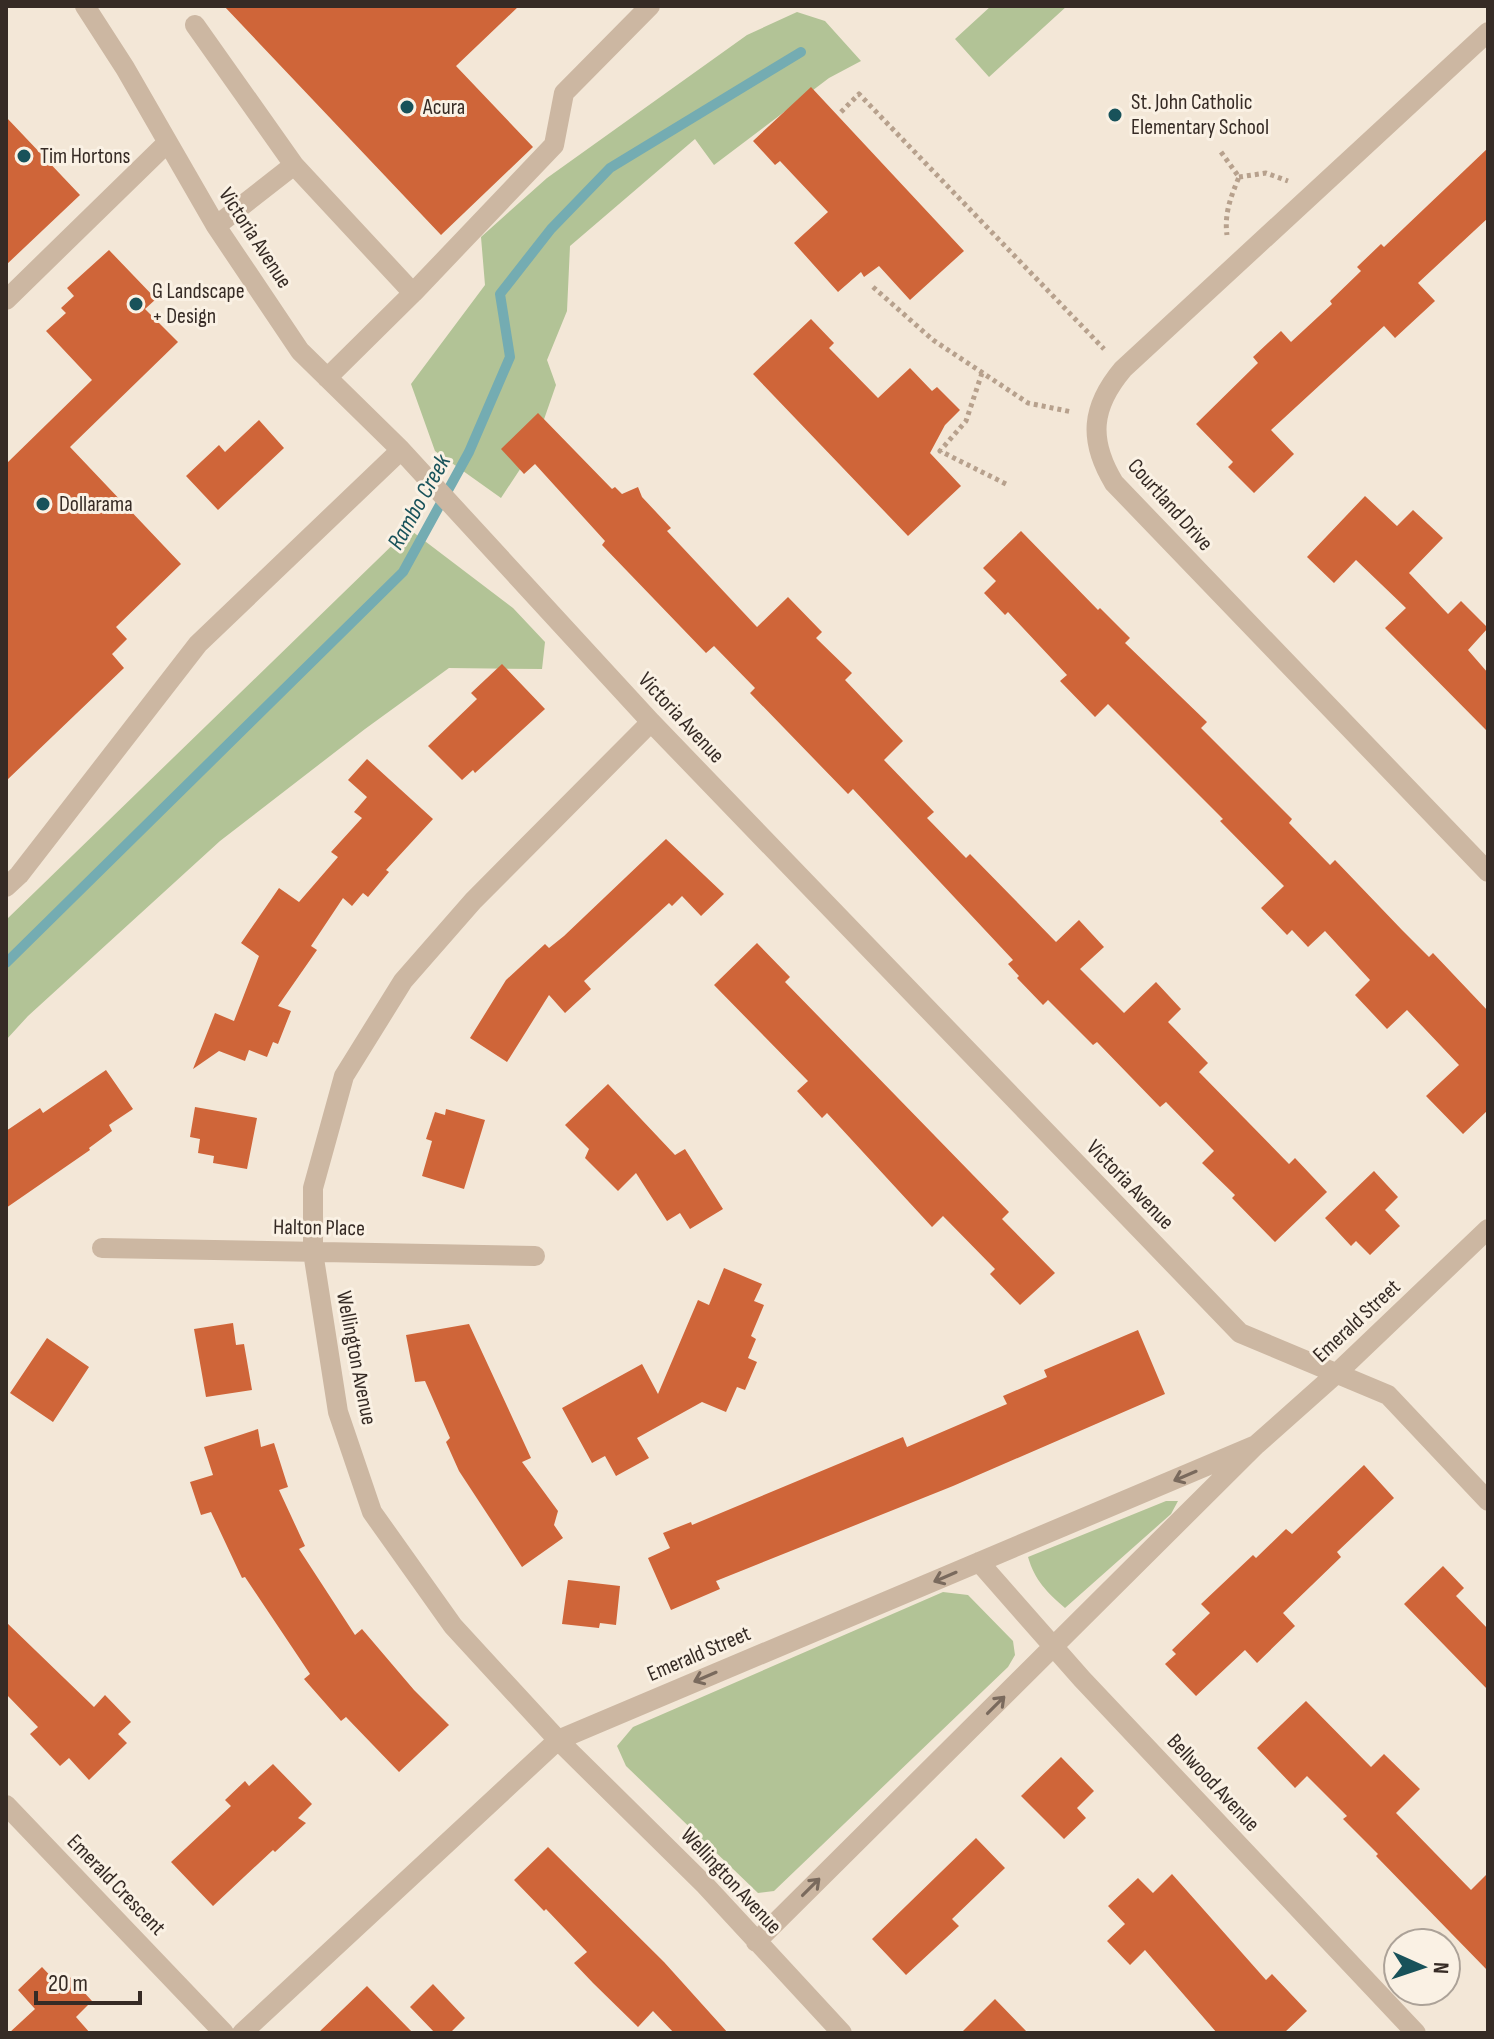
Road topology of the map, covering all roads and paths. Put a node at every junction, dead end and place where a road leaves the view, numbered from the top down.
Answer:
1 (85, 6) edge
2 (650, 6) edge
3 (195, 25) dead end
4 (1488, 32) edge
5 (841, 112) dead end
6 (167, 143) junction
7 (1221, 152) dead end
8 (294, 165) junction
9 (1239, 177) junction
10 (1316, 191) junction
11 (216, 226) junction
12 (1231, 269) junction
13 (873, 287) dead end
14 (413, 293) junction
15 (6, 300) edge
16 (1123, 369) junction
17 (982, 373) junction
18 (327, 378) junction
19 (1097, 417) junction
20 (401, 450) junction
21 (1008, 485) dead end
22 (651, 722) junction
23 (1488, 872) edge
24 (6, 887) edge
25 (1488, 1229) edge
26 (102, 1248) dead end
27 (313, 1252) junction
28 (535, 1256) dead end
29 (1337, 1373) junction
30 (1256, 1445) junction
31 (1488, 1501) edge
32 (979, 1562) junction
33 (1053, 1648) junction
34 (558, 1740) junction
35 (6, 1805) edge
36 (756, 1942) junction
37 (224, 2033) edge
38 (242, 2033) edge
39 (842, 2033) edge
40 (1416, 2033) edge

1 - 6 street, Victoria Avenue
2 - 14 street
3 - 8 street
4 - 10 street, Courtland Drive
5 - 16 path
6 - 11 street, Victoria Avenue
6 - 15 street
7 - 9 path
8 - 11 street
8 - 14 street
9 - 10 path
9 - 12 path
10 - 12 street, Courtland Drive
11 - 18 street, Victoria Avenue
12 - 16 street, Courtland Drive
13 - 17 path
14 - 18 street
16 - 19 street, Courtland Drive
17 - 19 path
17 - 21 path
18 - 20 street, Victoria Avenue
19 - 23 street, Courtland Drive
20 - 22 street, Victoria Avenue
20 - 24 street
22 - 27 street, Wellington Avenue
22 - 29 street, Victoria Avenue
25 - 29 street, Emerald Street
26 - 27 street, Halton Place
27 - 28 street, Halton Place
27 - 34 street, Wellington Avenue
29 - 30 street, Emerald Street
29 - 31 street, Victoria Avenue
30 -> 32 street, Emerald Street
30 - 33 street, Emerald Street
32 - 33 street, Bellwood Avenue
32 -> 34 street, Emerald Street
36 -> 33 street, Emerald Street
33 - 40 street, Bellwood Avenue
34 - 36 street, Wellington Avenue
34 - 38 street, Emerald Street
35 - 37 street, Emerald Crescent
36 - 39 street, Wellington Avenue

